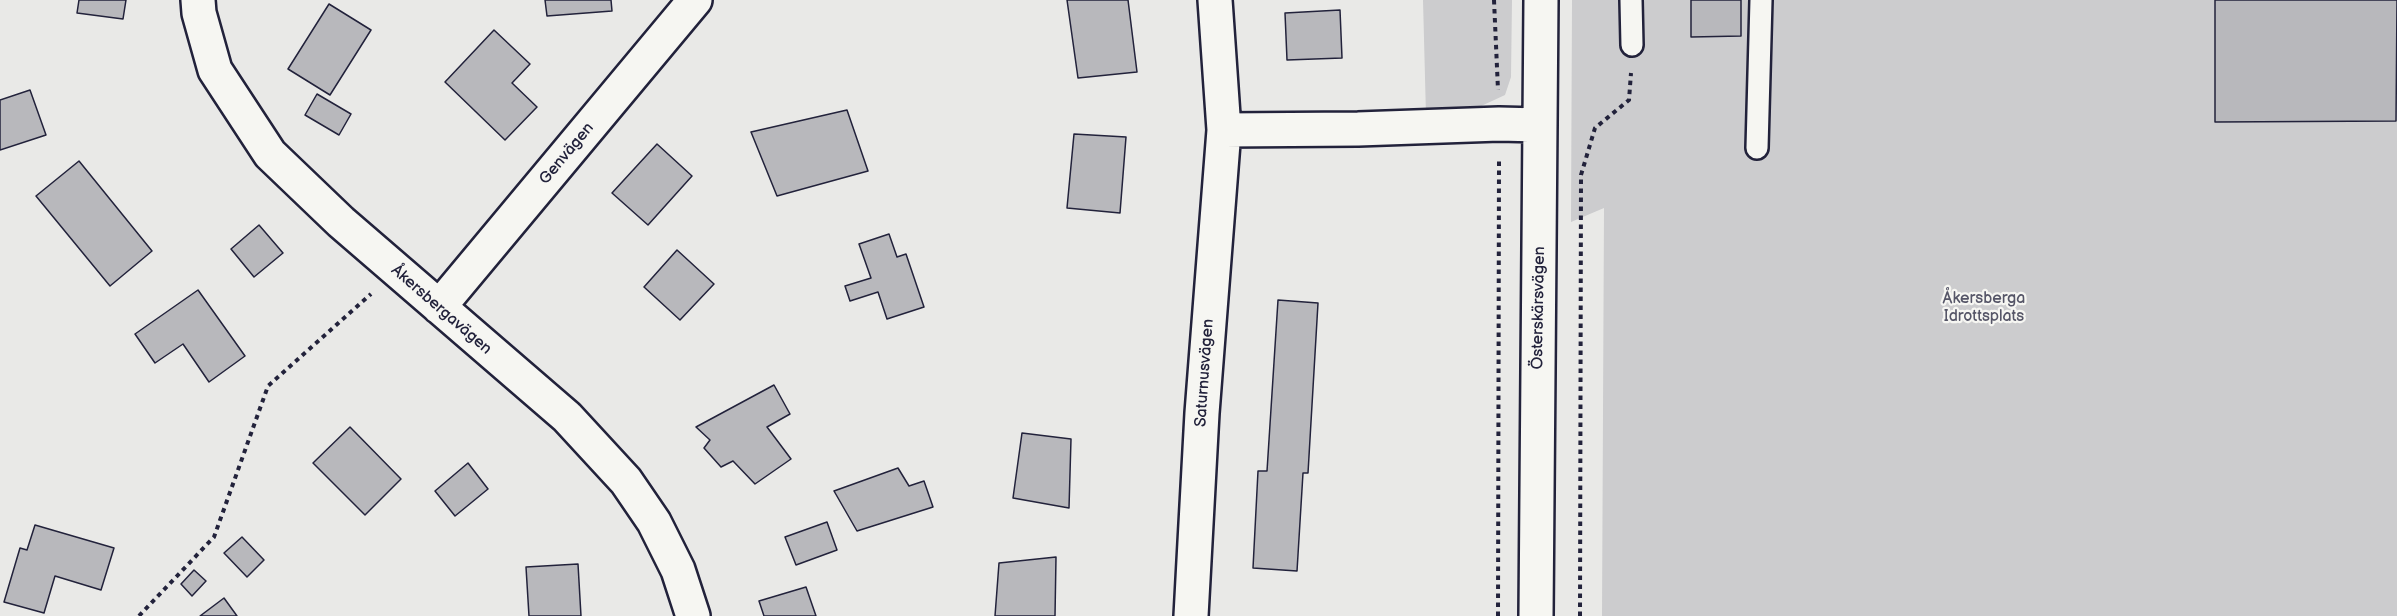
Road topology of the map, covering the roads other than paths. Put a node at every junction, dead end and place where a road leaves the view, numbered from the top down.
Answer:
1 (198, 0) edge
2 (695, 0) edge
3 (1215, 0) edge
4 (1541, 0) edge
5 (1631, 0) edge
6 (1761, 0) edge
7 (1632, 45) road end
8 (1539, 125) junction
9 (1224, 130) junction
10 (1757, 148) dead end
11 (439, 308) junction
12 (693, 616) edge
13 (1191, 616) edge
14 (1536, 616) edge

1 - 11 street, Åkersbergavägen
2 - 11 street, Genvägen
3 - 9 street, Saturnusvägen
4 - 8 street, Österskärsvägen
5 - 7 lane
6 - 10 lane
8 - 9 street
8 - 14 street, Österskärsvägen
9 - 13 street, Saturnusvägen
11 - 12 street, Åkersbergavägen

